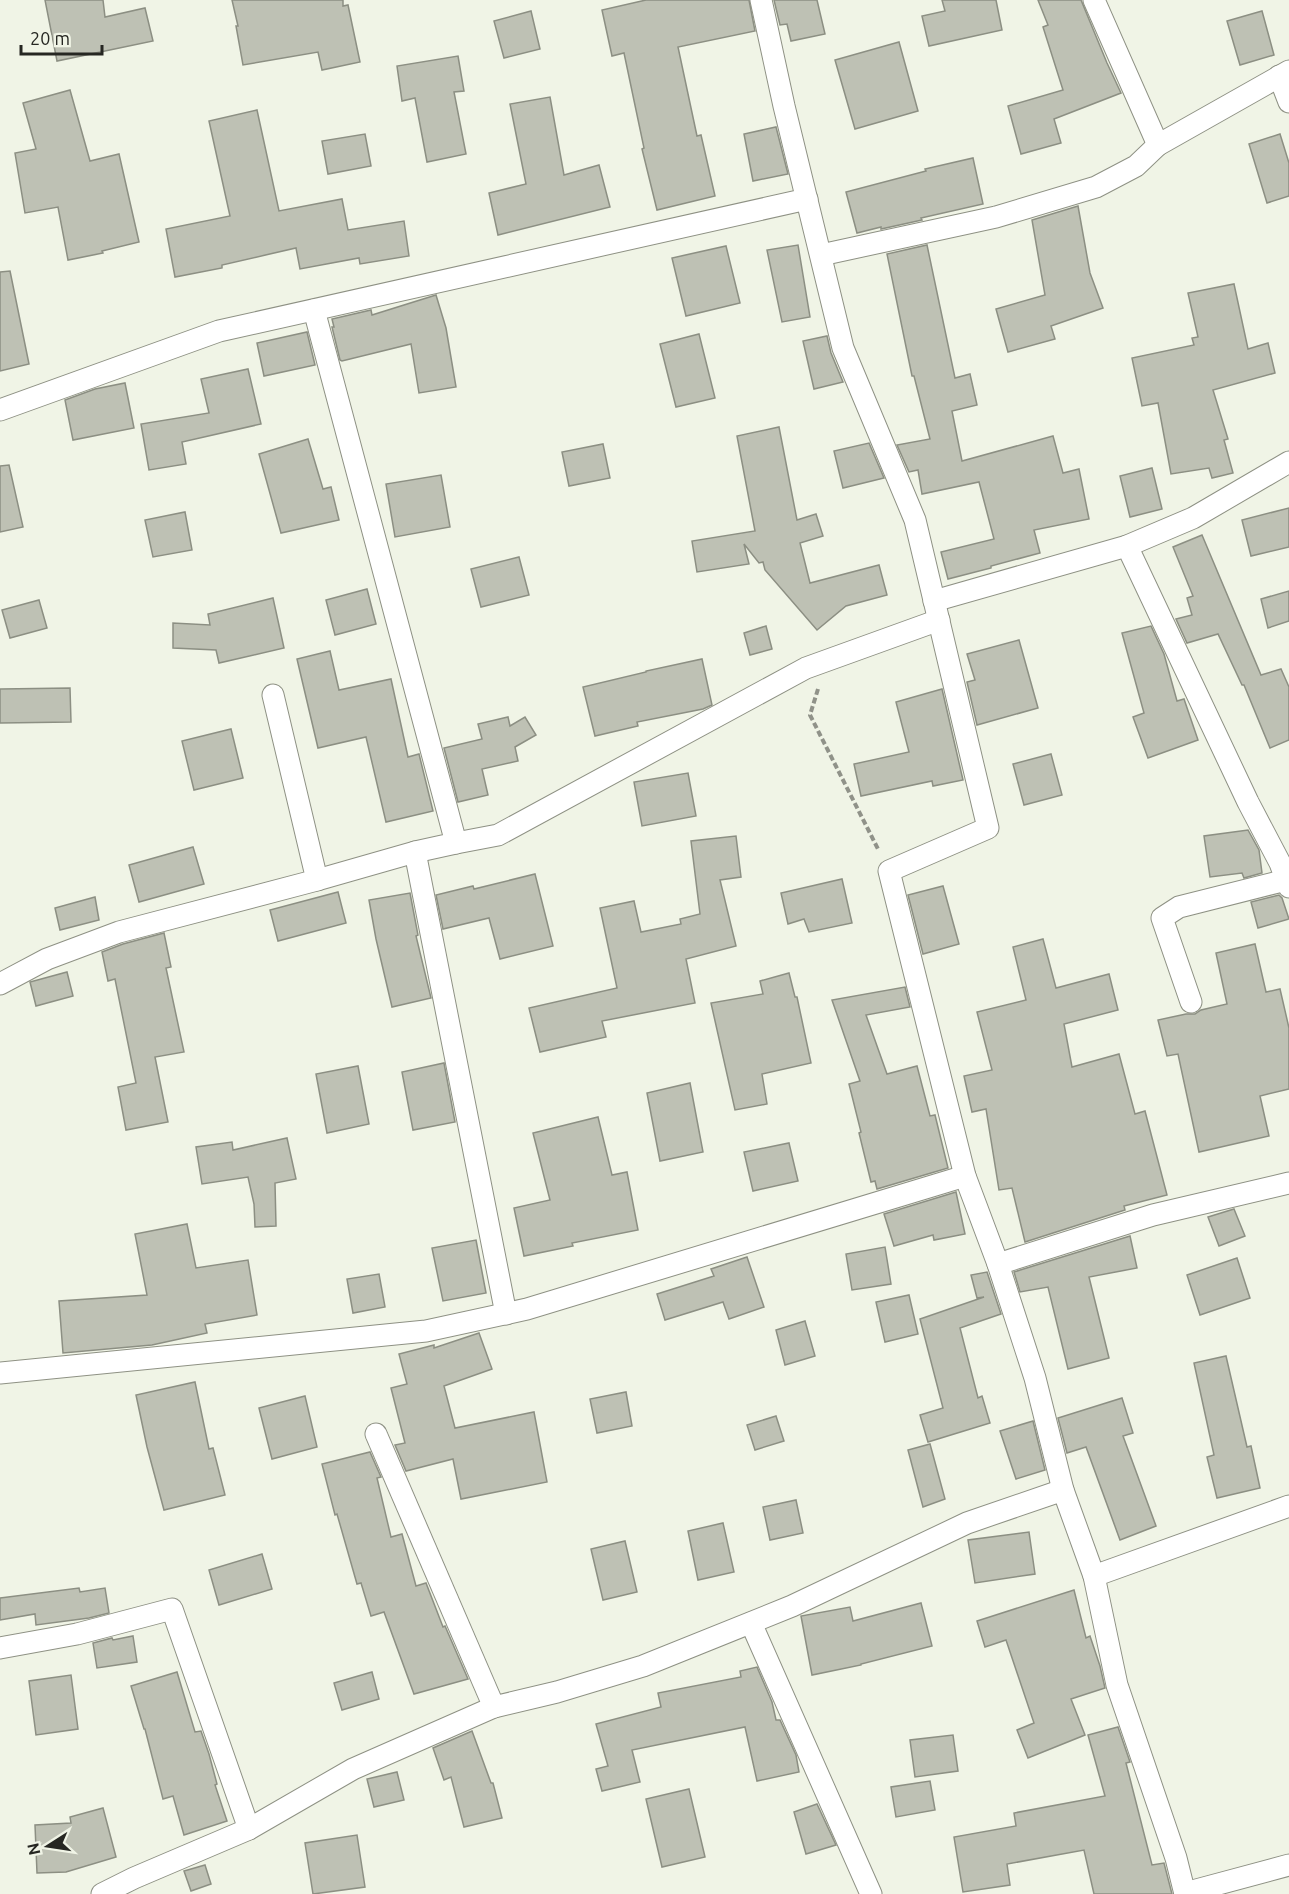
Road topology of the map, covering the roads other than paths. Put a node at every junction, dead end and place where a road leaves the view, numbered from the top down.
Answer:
1 (761, 0) edge
2 (1094, 0) edge
3 (1284, 73) edge
4 (1289, 102) edge
5 (1158, 145) junction
6 (807, 199) junction
7 (821, 255) junction
8 (314, 310) junction
9 (0, 410) edge
10 (1289, 462) edge
11 (1127, 546) junction
12 (937, 610) junction
13 (273, 695) dead end
14 (456, 843) junction
15 (415, 852) junction
16 (1286, 873) edge
17 (317, 880) junction
18 (0, 984) edge
19 (1191, 1002) dead end
20 (965, 1176) junction
21 (1289, 1183) edge
22 (998, 1264) junction
23 (506, 1314) junction
24 (0, 1373) edge
25 (376, 1434) dead end
26 (1063, 1490) junction
27 (1289, 1506) edge
28 (1094, 1576) junction
29 (751, 1623) junction
30 (0, 1648) edge
31 (494, 1707) junction
32 (249, 1829) junction
33 (1289, 1865) edge
34 (1185, 1893) edge
35 (102, 1894) edge
36 (871, 1894) edge

1 - 6 street
2 - 5 street
3 - 4 street
3 - 5 street
5 - 7 street
6 - 7 street
6 - 8 street
7 - 12 street
8 - 9 street
8 - 14 street
10 - 11 street
11 - 12 street
11 - 16 street
12 - 14 street
12 - 20 street
13 - 17 street
14 - 15 street
15 - 17 street
15 - 23 street
16 - 19 street
17 - 18 street
20 - 22 street
20 - 23 street
21 - 22 street
22 - 26 street
23 - 24 street
25 - 31 street
26 - 28 street
26 - 29 street
27 - 28 street
28 - 34 street
29 - 31 street
29 - 36 street
30 - 32 street
31 - 32 street
32 - 35 street
33 - 34 street

